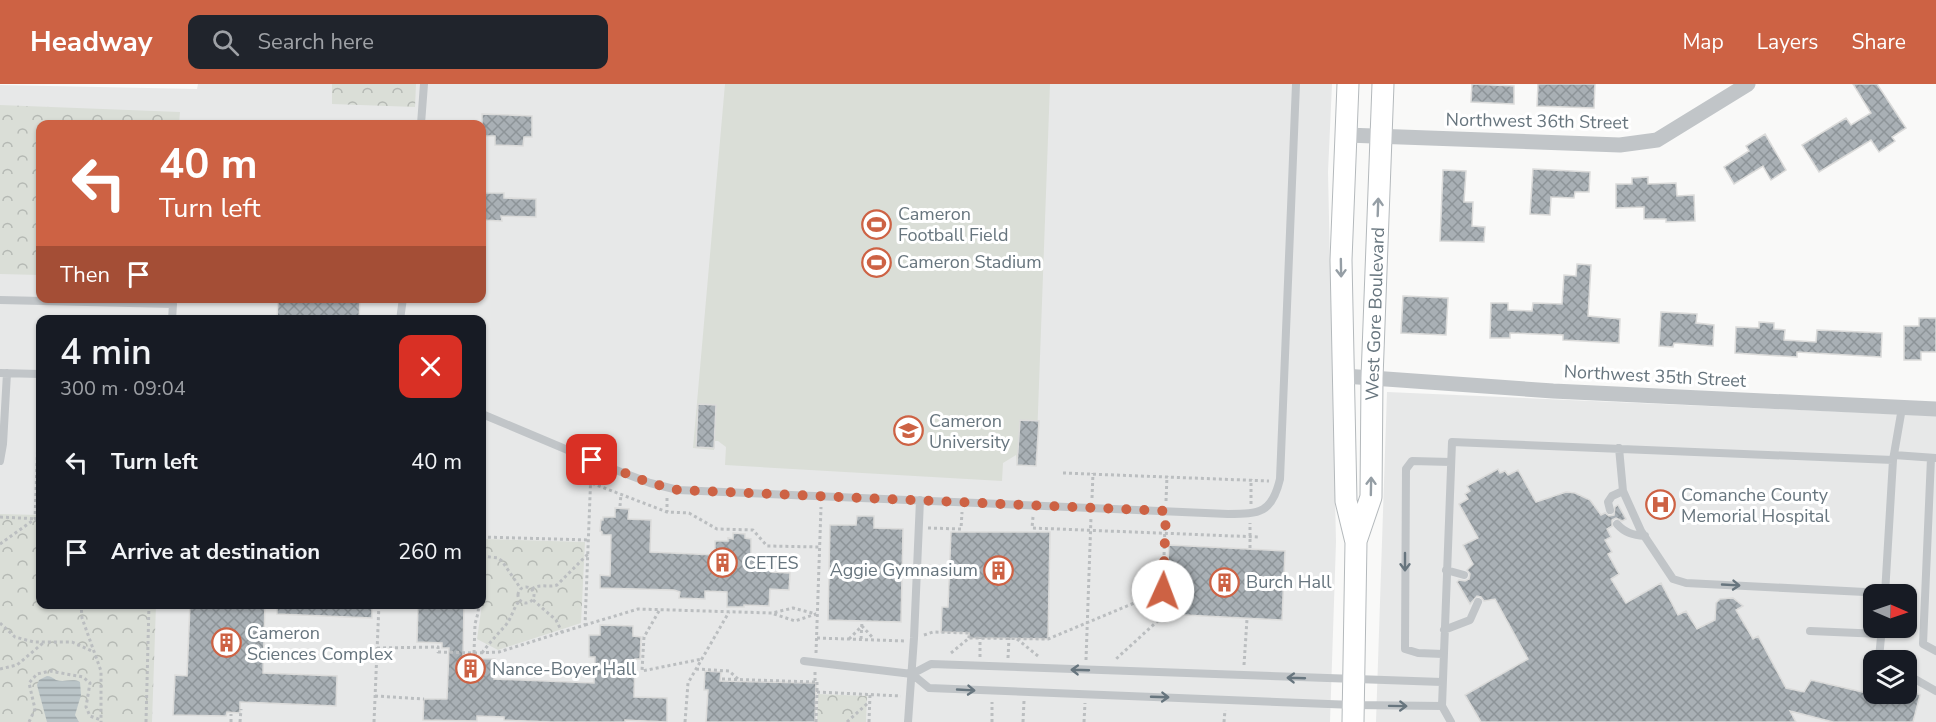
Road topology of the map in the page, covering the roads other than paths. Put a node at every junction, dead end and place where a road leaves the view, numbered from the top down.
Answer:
1 (424, 84) edge
2 (1296, 84) edge
3 (1348, 84) edge
4 (1383, 84) edge
5 (1748, 84) edge
6 (422, 120) edge
7 (1346, 135) junction
8 (1381, 137) junction
9 (0, 300) edge
10 (36, 301) edge
11 (130, 303) edge
12 (172, 315) edge
13 (4, 373) edge
14 (36, 374) edge
15 (1344, 375) junction
16 (1372, 378) junction
17 (1902, 408) junction
18 (1936, 409) edge
19 (486, 416) edge
20 (1619, 448) junction
21 (1893, 458) junction
22 (1933, 458) edge
23 (0, 461) edge
24 (1451, 462) junction
25 (1623, 491) junction
26 (920, 501) junction
27 (1610, 510) dead end
28 (1617, 524) dead end
29 (1645, 536) junction
30 (1356, 542) junction
31 (1446, 570) junction
32 (1464, 574) dead end
33 (1886, 584) edge
34 (1863, 592) edge
35 (1478, 602) dead end
36 (1444, 630) junction
37 (1810, 631) dead end
38 (1863, 631) edge
39 (1936, 651) edge
40 (1443, 654) junction
41 (804, 661) dead end
42 (912, 674) junction
43 (1355, 680) junction
44 (1917, 680) edge
45 (1442, 682) junction
46 (1936, 691) edge
47 (1442, 706) junction
48 (1354, 713) edge
49 (908, 722) edge
50 (1451, 722) edge

1 - 6 lane
2 - 26 lane
3 - 7 main road, West Gore Boulevard
4 - 8 main road, West Gore Boulevard
5 - 8 street, Northwest 36th Street
7 - 8 street, Northwest 36th Street
7 -> 15 main road, West Gore Boulevard
16 -> 8 main road, West Gore Boulevard
9 - 10 lane
11 - 12 lane
13 - 14 lane
13 - 23 lane
15 - 16 street, Northwest 35th Street
15 - 30 main road, West Gore Boulevard
16 - 17 street, Northwest 35th Street
30 -> 16 main road, West Gore Boulevard
17 - 18 street, Northwest 35th Street
17 - 21 lane
19 - 26 lane
20 - 21 lane
20 - 24 lane
20 - 25 lane
21 - 22 lane
21 - 33 lane
22 - 39 lane
24 - 31 lane
24 -> 40 lane
25 - 27 lane
25 - 29 lane
26 - 42 lane
28 - 29 lane
29 -> 34 lane
30 - 43 main road, West Gore Boulevard
31 - 32 lane
31 - 36 lane
35 - 36 lane
36 - 40 lane
37 - 38 lane
40 - 45 lane
41 - 42 lane
43 -> 42 lane
42 -> 48 lane
42 - 49 lane
43 - 45 lane
43 - 48 main road, West Gore Boulevard
44 - 46 lane
45 - 47 lane
48 -> 47 lane
47 - 50 lane

